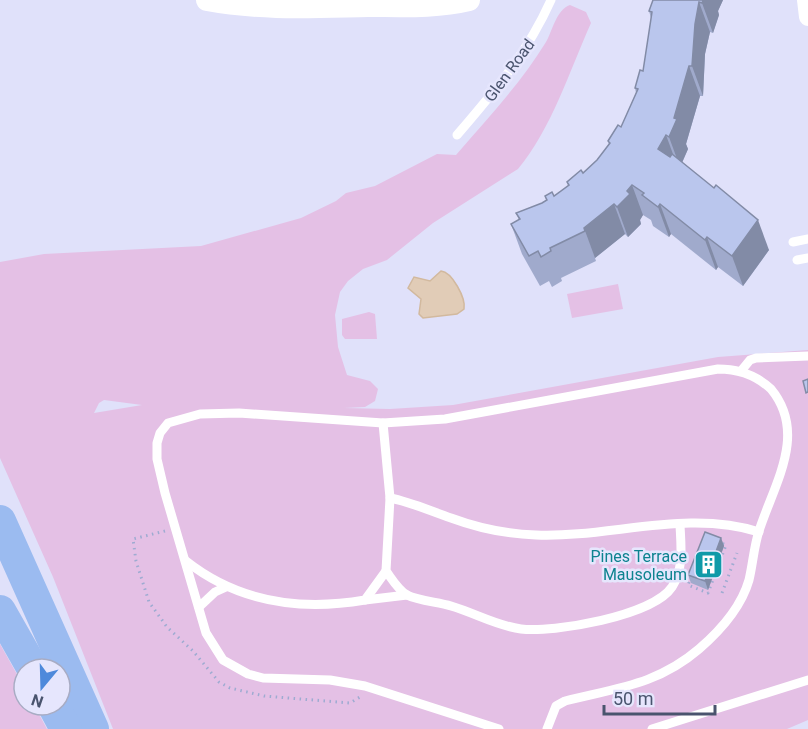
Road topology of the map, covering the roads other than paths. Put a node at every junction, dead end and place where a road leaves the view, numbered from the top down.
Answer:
1 (207, 0) edge
2 (469, 0) edge
3 (551, 0) edge
4 (806, 0) edge
5 (269, 3) edge
6 (355, 3) edge
7 (808, 17) edge
8 (457, 135) dead end
9 (808, 239) edge
10 (793, 242) dead end
11 (808, 258) edge
12 (797, 261) dead end
13 (808, 357) edge
14 (741, 371) junction
15 (383, 423) junction
16 (390, 498) junction
17 (0, 521) edge
18 (680, 525) junction
19 (759, 532) junction
20 (185, 560) junction
21 (386, 571) junction
22 (226, 587) junction
23 (407, 595) junction
24 (365, 600) junction
25 (199, 607) junction
26 (0, 611) edge
27 (26, 657) edge
28 (808, 681) edge
29 (93, 729) edge
30 (499, 729) edge
31 (547, 729) edge
32 (652, 729) edge

1 - 5 street
2 - 6 street
3 - 8 lane, Glen Road
4 - 7 street
5 - 6 street
9 - 10 lane
11 - 12 lane
13 - 14 lane
14 - 15 lane
14 - 19 lane
15 - 16 lane
15 - 20 lane
16 - 18 lane
16 - 21 lane
17 - 29 highway
18 - 19 lane
18 - 23 lane
19 - 31 lane
20 - 22 lane
20 - 25 lane
21 - 23 lane
21 - 24 lane
22 - 24 lane
22 - 25 lane
23 - 24 lane
25 - 30 lane
26 - 27 highway
28 - 32 lane

